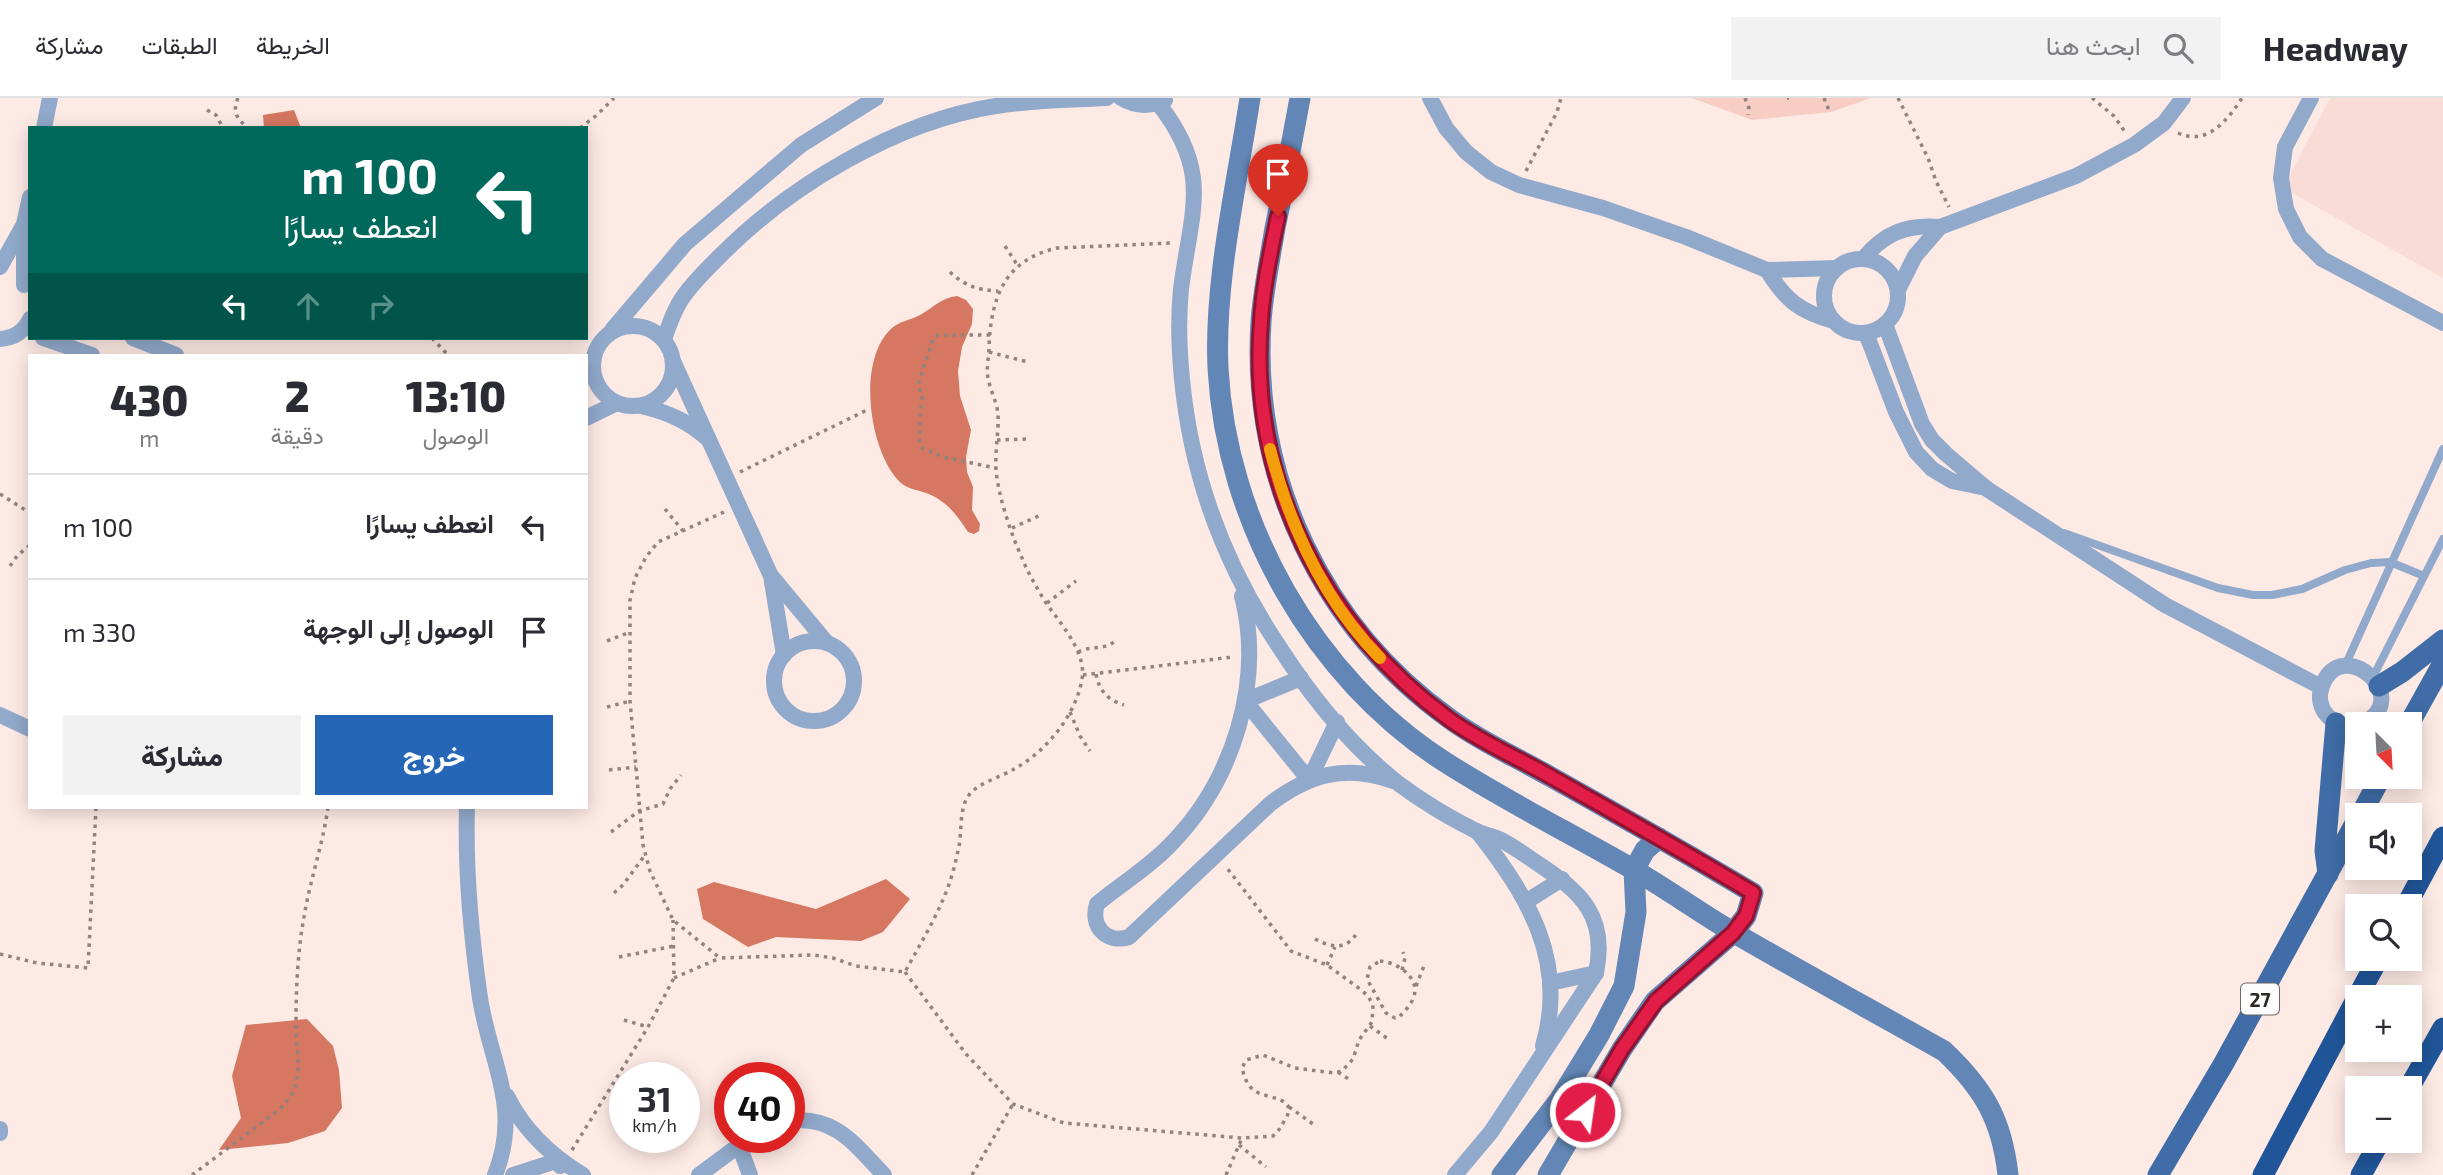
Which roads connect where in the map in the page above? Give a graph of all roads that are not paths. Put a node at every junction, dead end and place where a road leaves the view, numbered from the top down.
1 (50, 98) edge
2 (876, 98) edge
3 (1107, 98) edge
4 (1121, 98) edge
5 (1245, 98) edge
6 (1250, 98) edge
7 (1300, 98) edge
8 (1430, 98) edge
9 (2183, 98) edge
10 (2311, 98) edge
11 (1163, 101) edge
12 (44, 126) edge
13 (28, 206) edge
14 (24, 224) junction
15 (1940, 227) junction
16 (1863, 259) junction
17 (0, 267) edge
18 (1837, 268) junction
19 (1767, 270) junction
20 (0, 275) edge
21 (27, 289) edge
22 (1898, 290) junction
23 (1834, 321) junction
24 (2443, 323) edge
25 (1885, 324) junction
26 (27, 327) edge
27 (612, 330) junction
28 (1866, 332) junction
29 (0, 339) edge
30 (664, 339) junction
31 (49, 340) edge
32 (138, 340) edge
33 (89, 354) edge
34 (173, 354) edge
35 (590, 358) edge
36 (673, 361) junction
37 (617, 403) junction
38 (641, 406) junction
39 (588, 417) edge
40 (1933, 440) junction
41 (712, 443) junction
42 (2443, 449) edge
43 (1916, 452) junction
44 (1987, 489) junction
45 (2045, 526) junction
46 (2443, 539) edge
47 (2390, 562) junction
48 (771, 576) junction
49 (1238, 576) junction
50 (2424, 576) junction
51 (2443, 640) edge
52 (827, 643) junction
53 (783, 655) junction
54 (2443, 663) edge
55 (2344, 667) junction
56 (1301, 678) junction
57 (2376, 681) junction
58 (2321, 687) junction
59 (1245, 701) junction
60 (2376, 712) edge
61 (2416, 712) edge
62 (0, 715) edge
63 (1337, 722) junction
64 (2336, 723) junction
65 (2345, 727) edge
66 (28, 728) edge
67 (1309, 780) junction
68 (1398, 783) junction
69 (467, 809) edge
70 (1477, 831) junction
71 (2443, 837) edge
72 (1659, 838) junction
73 (2345, 842) edge
74 (1634, 870) junction
75 (2328, 874) junction
76 (1562, 879) junction
77 (2412, 894) edge
78 (1527, 901) junction
79 (1733, 933) junction
80 (1597, 973) junction
81 (1550, 983) junction
82 (2345, 1021) edge
83 (2443, 1028) edge
84 (1539, 1061) junction
85 (2416, 1076) edge
86 (503, 1088) junction
87 (805, 1121) edge
88 (728, 1153) edge
89 (746, 1153) edge
90 (2373, 1153) edge
91 (562, 1166) edge
92 (875, 1171) edge
93 (495, 1175) edge
94 (513, 1175) edge
95 (583, 1175) edge
96 (699, 1175) edge
97 (750, 1175) edge
98 (1455, 1175) edge
99 (1502, 1175) edge
100 (1548, 1175) edge
101 (2008, 1175) edge
102 (2158, 1175) edge
103 (2263, 1175) edge
104 (2361, 1175) edge

1 - 12 street
2 - 27 street
3 - 30 street
4 - 11 street
5 - 6 street
6 - 74 main road
7 - 72 main road
8 - 19 street
9 - 15 street
10 - 24 street
11 - 49 street
13 - 14 street
14 - 17 street
14 - 21 street
15 - 16 street
15 - 22 street
16 - 18 street
16 - 22 street
18 - 19 street
18 - 23 street
19 - 23 street
20 - 21 street
22 - 25 street
23 - 28 street
25 - 28 street
25 - 40 street
26 - 29 street
27 - 30 street
27 - 35 street
28 - 43 street
30 - 36 street
31 - 33 street
32 - 34 street
35 - 37 street
36 - 38 street
36 - 41 street
37 - 38 street
37 - 39 street
38 - 41 street
40 - 43 street
40 - 44 street
41 - 48 street
42 - 47 lane
43 - 44 street
44 - 45 street
45 - 47 lane
45 - 58 street
46 - 50 lane
47 - 50 lane
47 - 55 lane
48 - 52 street
48 - 53 street
49 - 56 street
49 - 59 street
50 - 57 lane
51 - 57 main road
52 - 53 street
52 - 53 street
54 - 61 main road
55 - 57 street
55 - 58 street
56 - 59 street
56 - 63 street
57 - 60 street
58 - 64 street
59 - 67 street
59 - 67 street
62 - 66 street
63 - 67 street
63 - 68 street
64 - 65 street
64 - 75 main road
67 - 68 street
68 - 70 street
69 - 86 street
70 - 76 street
70 - 78 street
71 - 77 highway
72 - 74 main road
72 - 79 main road
73 - 75 main road, 27
74 - 79 main road
74 - 99 main road
75 - 102 main road, 27
76 - 78 street
76 - 80 street
78 - 81 street
79 - 100 main road
79 - 101 main road
80 - 81 street
80 - 84 street
81 - 84 street
82 - 103 highway
83 - 85 highway
84 - 98 street
86 - 91 street
86 - 93 street
87 - 92 street
88 - 96 street
89 - 97 street
90 - 104 highway
91 - 94 street
91 - 95 street

